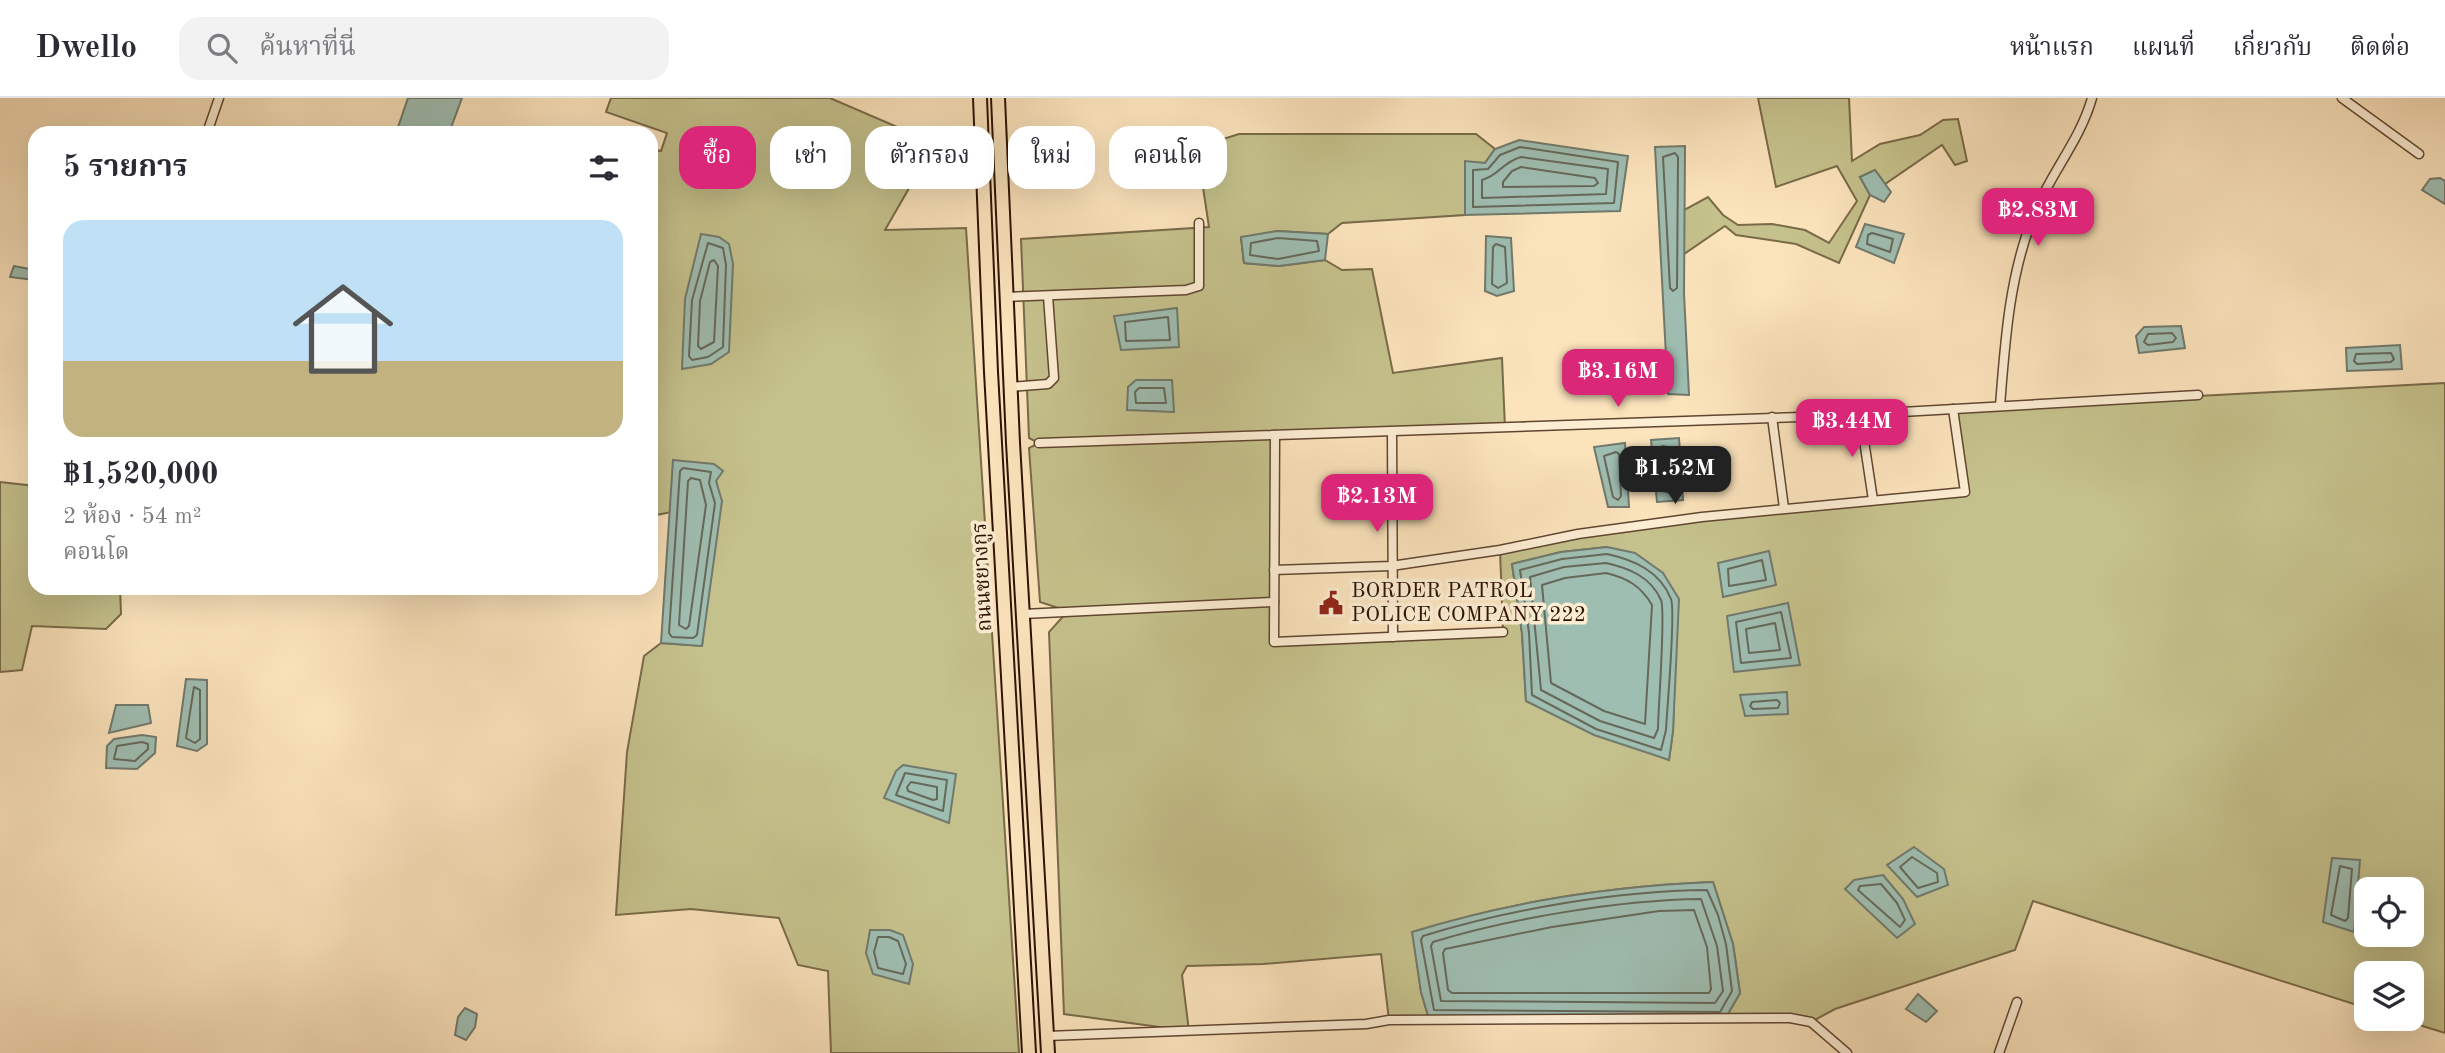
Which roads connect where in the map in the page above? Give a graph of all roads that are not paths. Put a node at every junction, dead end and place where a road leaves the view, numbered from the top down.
1 (219, 98) edge
2 (980, 98) edge
3 (998, 98) edge
4 (2092, 98) edge
5 (2342, 98) edge
6 (209, 126) edge
7 (2420, 154) dead end
8 (1199, 223) dead end
9 (1048, 296) junction
10 (1006, 297) junction
11 (1010, 387) junction
12 (2197, 395) dead end
13 (2000, 406) junction
14 (1953, 409) junction
15 (1860, 414) junction
16 (1772, 418) junction
17 (1392, 432) junction
18 (1275, 435) junction
19 (1039, 443) dead end
20 (1872, 500) junction
21 (1784, 508) junction
22 (1020, 560) junction
23 (1002, 561) junction
24 (1391, 566) junction
25 (1274, 570) junction
26 (1274, 602) junction
27 (1023, 614) junction
28 (1503, 632) dead end
29 (1393, 637) junction
30 (2017, 1002) dead end
31 (1046, 1036) junction
32 (1029, 1053) edge
33 (1048, 1053) edge
34 (1847, 1053) edge
35 (1999, 1053) edge

1 - 6 street
2 - 23 highway, ถนนชยางกูร
3 - 10 highway, ถนนชยางกูร
4 - 13 street
5 - 7 street
8 - 9 street
9 - 10 street
9 - 11 street
10 - 11 highway, ถนนชยางกูร
11 - 22 highway, ถนนชยางกูร
12 - 13 street
13 - 14 street
14 - 15 street
14 - 20 street
15 - 16 street
15 - 20 street
16 - 17 street
16 - 21 street
17 - 18 street
17 - 24 street
18 - 19 street
18 - 25 street
20 - 21 street
21 - 24 street
22 - 23 highway
22 - 27 highway, ถนนชยางกูร
23 - 32 highway, ถนนชยางกูร
24 - 25 street
24 - 29 street
25 - 26 street
26 - 27 street
26 - 29 street
27 - 31 highway, ถนนชยางกูร
28 - 29 street
30 - 35 street
31 - 33 highway, ถนนชยางกูร
31 - 34 street

